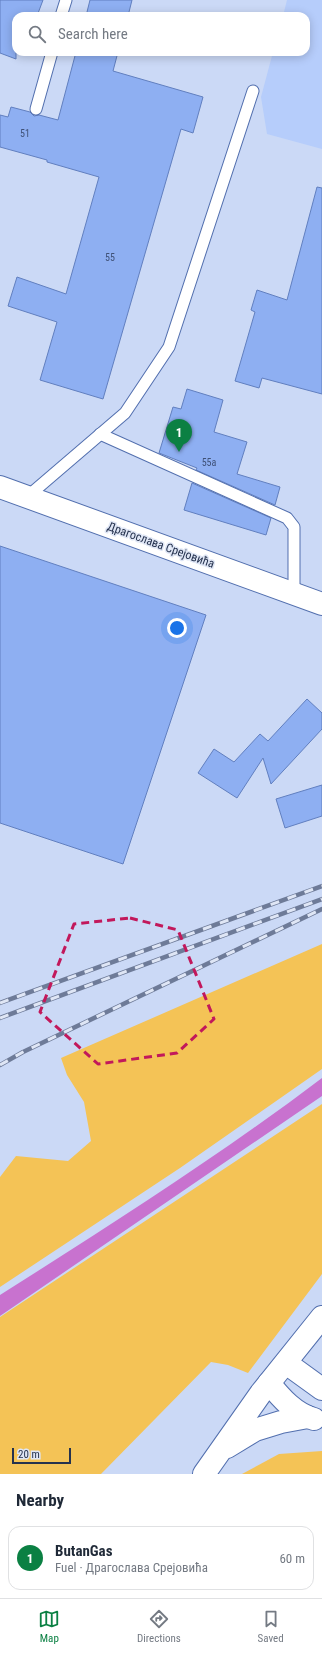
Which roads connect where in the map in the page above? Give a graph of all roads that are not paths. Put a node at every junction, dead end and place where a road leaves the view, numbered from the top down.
1 (66, 0) edge
2 (62, 12) edge
3 (51, 56) edge
4 (253, 91) dead end
5 (36, 109) dead end
6 (100, 434) junction
7 (0, 487) edge
8 (27, 497) junction
9 (294, 594) junction
10 (322, 604) edge
11 (320, 1320) edge
12 (286, 1363) junction
13 (268, 1383) junction
14 (322, 1389) edge
15 (315, 1419) edge
16 (220, 1451) junction
17 (204, 1474) edge

1 - 2 lane
3 - 5 lane
4 - 6 lane
6 - 8 lane
6 - 9 lane
7 - 8 street, Драгослава Срејовића
8 - 9 street, Драгослава Срејовића
9 - 10 street, Драгослава Срејовића
11 - 12 street
12 - 13 street
12 - 14 street
13 - 15 street
13 - 16 street
15 - 16 street
16 - 17 street

